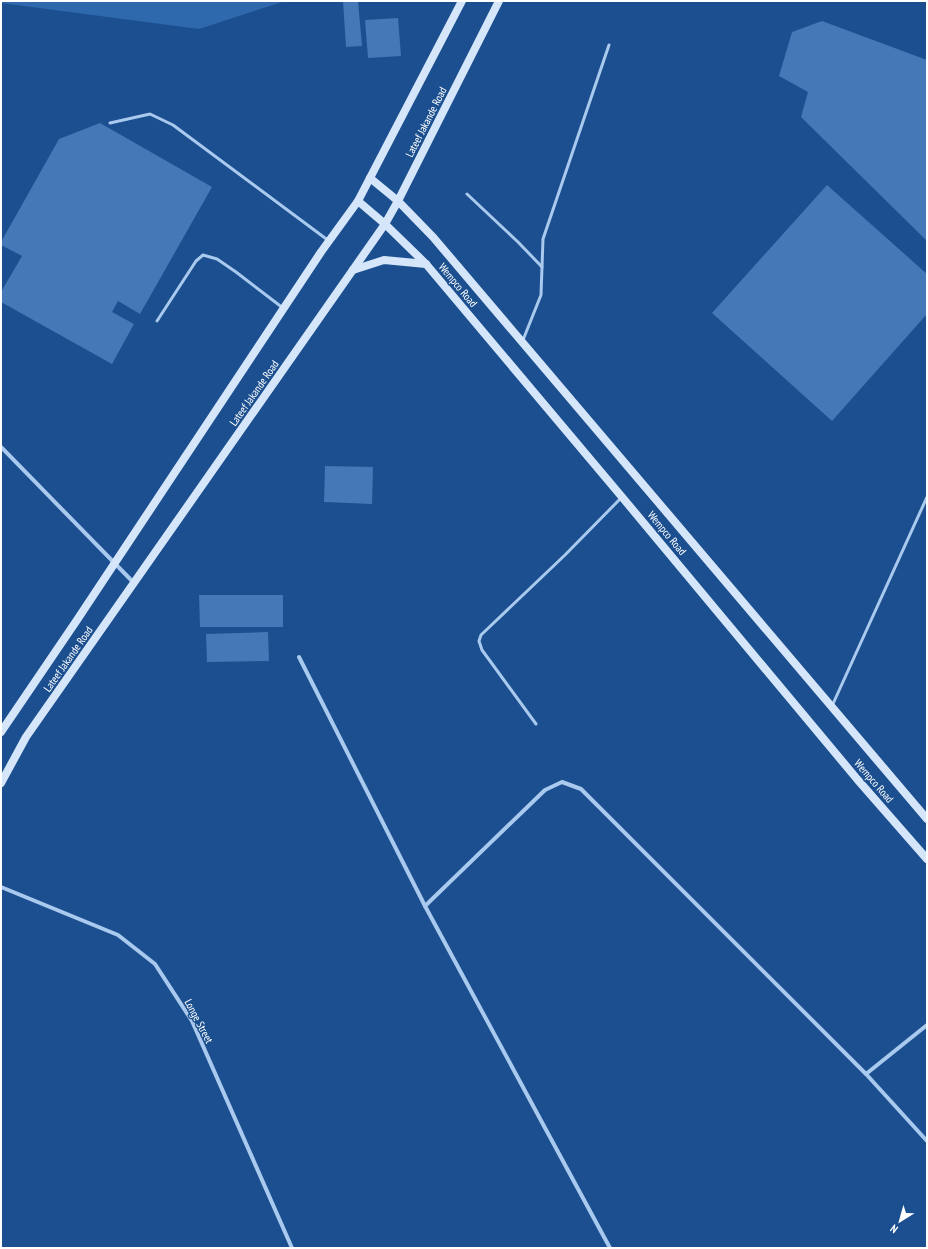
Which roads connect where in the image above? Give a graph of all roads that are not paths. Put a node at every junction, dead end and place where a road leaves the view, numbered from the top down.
1 (462, 1) edge
2 (499, 1) edge
3 (609, 45) dead end
4 (110, 123) dead end
5 (370, 178) junction
6 (467, 194) dead end
7 (358, 201) junction
8 (398, 201) junction
9 (385, 224) junction
10 (329, 241) junction
11 (426, 264) junction
12 (542, 267) junction
13 (353, 270) junction
14 (283, 308) junction
15 (157, 322) dead end
16 (522, 342) junction
17 (1, 447) edge
18 (622, 496) junction
19 (927, 497) edge
20 (926, 502) edge
21 (114, 563) junction
22 (134, 583) junction
23 (299, 657) dead end
24 (831, 707) junction
25 (536, 724) dead end
26 (1, 732) edge
27 (1, 783) edge
28 (927, 819) edge
29 (927, 859) edge
30 (1, 887) edge
31 (425, 906) junction
32 (927, 1025) edge
33 (866, 1074) junction
34 (927, 1141) edge
35 (292, 1248) edge
36 (610, 1248) edge

1 - 5 main road, Lateef Jakande Road
2 - 8 main road, Lateef Jakande Road
3 - 12 lane
4 - 10 lane
5 - 7 main road, Lateef Jakande Road
5 - 8 main road, Wempco Road
6 - 12 lane
7 - 9 main road, Wempco Road
7 - 10 main road, Lateef Jakande Road
8 - 9 main road, Lateef Jakande Road
8 - 16 main road, Wempco Road
9 - 11 main road, Wempco Road
9 - 13 main road, Lateef Jakande Road
10 - 14 main road, Lateef Jakande Road
11 - 13 main road
11 - 18 main road, Wempco Road
12 - 16 lane
13 - 22 main road, Lateef Jakande Road
14 - 15 lane
14 - 21 main road, Lateef Jakande Road
16 - 24 main road, Wempco Road
17 - 21 street
18 - 25 lane
18 - 29 main road, Wempco Road
19 - 20 lane
20 - 24 lane
21 - 22 street
21 - 26 main road, Lateef Jakande Road
22 - 27 main road, Lateef Jakande Road
23 - 31 street
24 - 28 main road, Wempco Road
30 - 35 street, Longe Street
31 - 33 street
31 - 36 street
32 - 33 street
33 - 34 street

